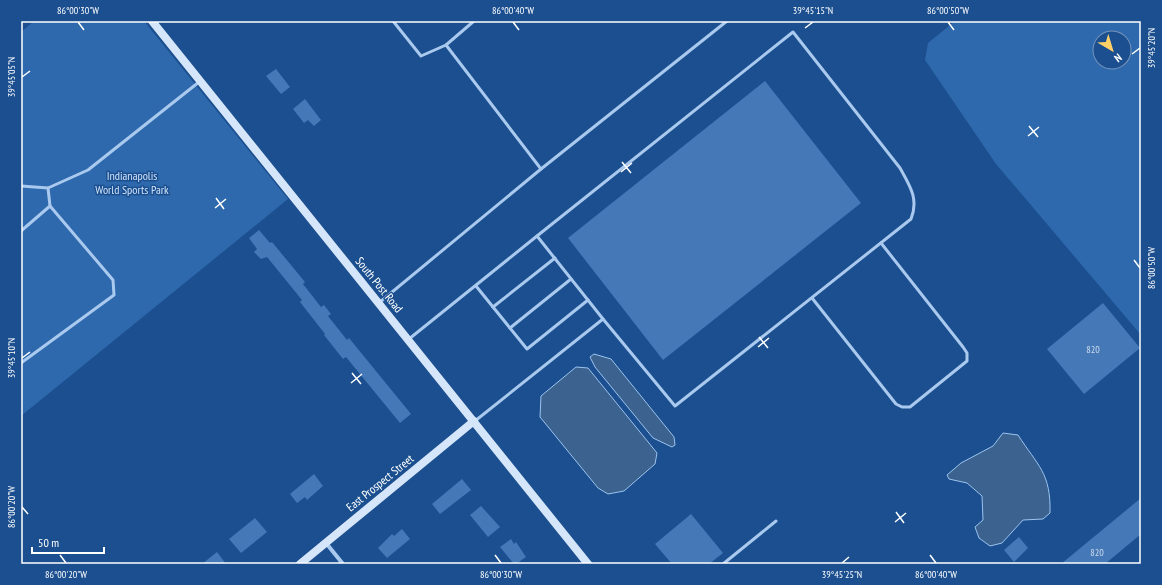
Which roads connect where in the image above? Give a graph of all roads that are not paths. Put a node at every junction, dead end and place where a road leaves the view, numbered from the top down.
1 (152, 21) edge
2 (393, 21) edge
3 (474, 21) edge
4 (727, 21) edge
5 (446, 45) junction
6 (200, 81) junction
7 (541, 168) junction
8 (21, 186) edge
9 (48, 188) junction
10 (50, 206) junction
11 (21, 231) edge
12 (537, 236) junction
13 (881, 243) junction
14 (555, 258) junction
15 (571, 279) junction
16 (476, 286) junction
17 (812, 298) junction
18 (588, 300) junction
19 (378, 303) junction
20 (493, 307) junction
21 (603, 319) junction
22 (510, 328) junction
23 (408, 340) junction
24 (21, 363) edge
25 (474, 421) junction
26 (776, 521) dead end
27 (326, 543) junction
28 (300, 564) edge
29 (343, 564) edge
30 (588, 564) edge
31 (723, 564) edge

1 - 6 main road, South Post Road
2 - 5 lane
3 - 5 lane
4 - 7 lane
5 - 7 lane
6 - 9 lane
6 - 19 main road, South Post Road
7 - 19 lane
8 - 9 lane
9 - 10 lane
10 - 11 lane
10 - 24 lane
12 - 13 lane
12 - 14 lane
12 - 16 lane
13 - 17 lane
13 - 17 lane
14 - 15 lane
14 - 20 lane
15 - 18 lane
15 - 22 lane
16 - 20 lane
16 - 23 lane
17 - 21 lane
18 - 21 lane
18 - 22 lane
19 - 23 main road, South Post Road
20 - 22 lane
21 - 25 lane
23 - 25 main road, South Post Road
25 - 27 main road, East Prospect Street
25 - 30 main road, South Post Road
26 - 31 lane
27 - 28 main road, East Prospect Street
27 - 29 street

